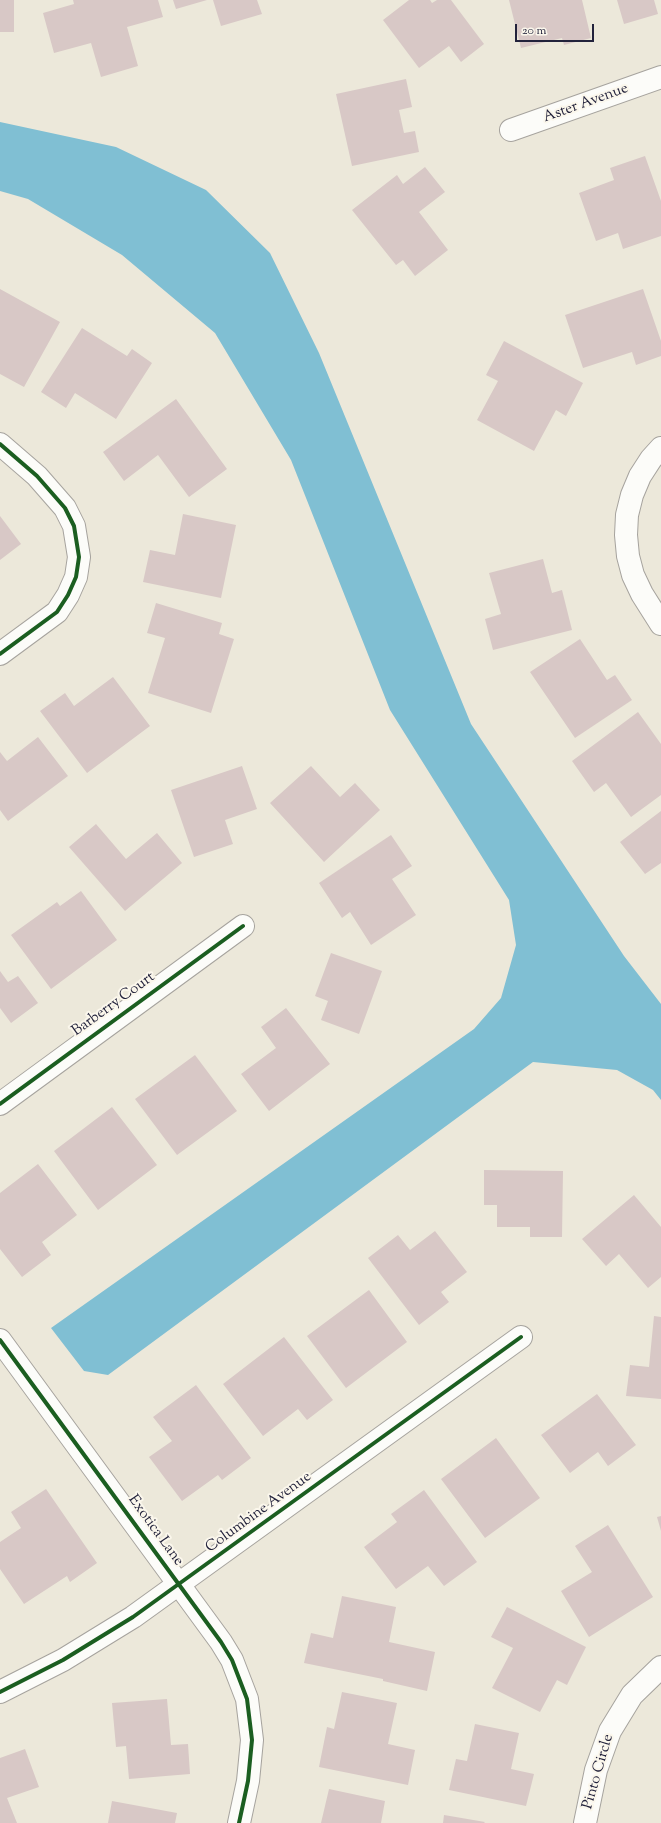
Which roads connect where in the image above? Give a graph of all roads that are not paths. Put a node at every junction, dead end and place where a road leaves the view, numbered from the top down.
1 (661, 77) edge
2 (511, 130) dead end
3 (0, 444) edge
4 (661, 448) edge
5 (661, 624) edge
6 (0, 654) edge
7 (243, 926) dead end
8 (0, 1104) edge
9 (521, 1337) dead end
10 (0, 1340) edge
11 (179, 1585) junction
12 (661, 1667) edge
13 (0, 1692) edge
14 (239, 1823) edge
15 (585, 1823) edge

1 - 2 street, Aster Avenue
3 - 6 street
4 - 5 street
7 - 8 street, Barberry Court
9 - 11 street, Columbine Avenue
10 - 11 street, Exotica Lane
11 - 13 street, Columbine Avenue
11 - 14 street, Exotica Lane
12 - 15 street, Pinto Circle

